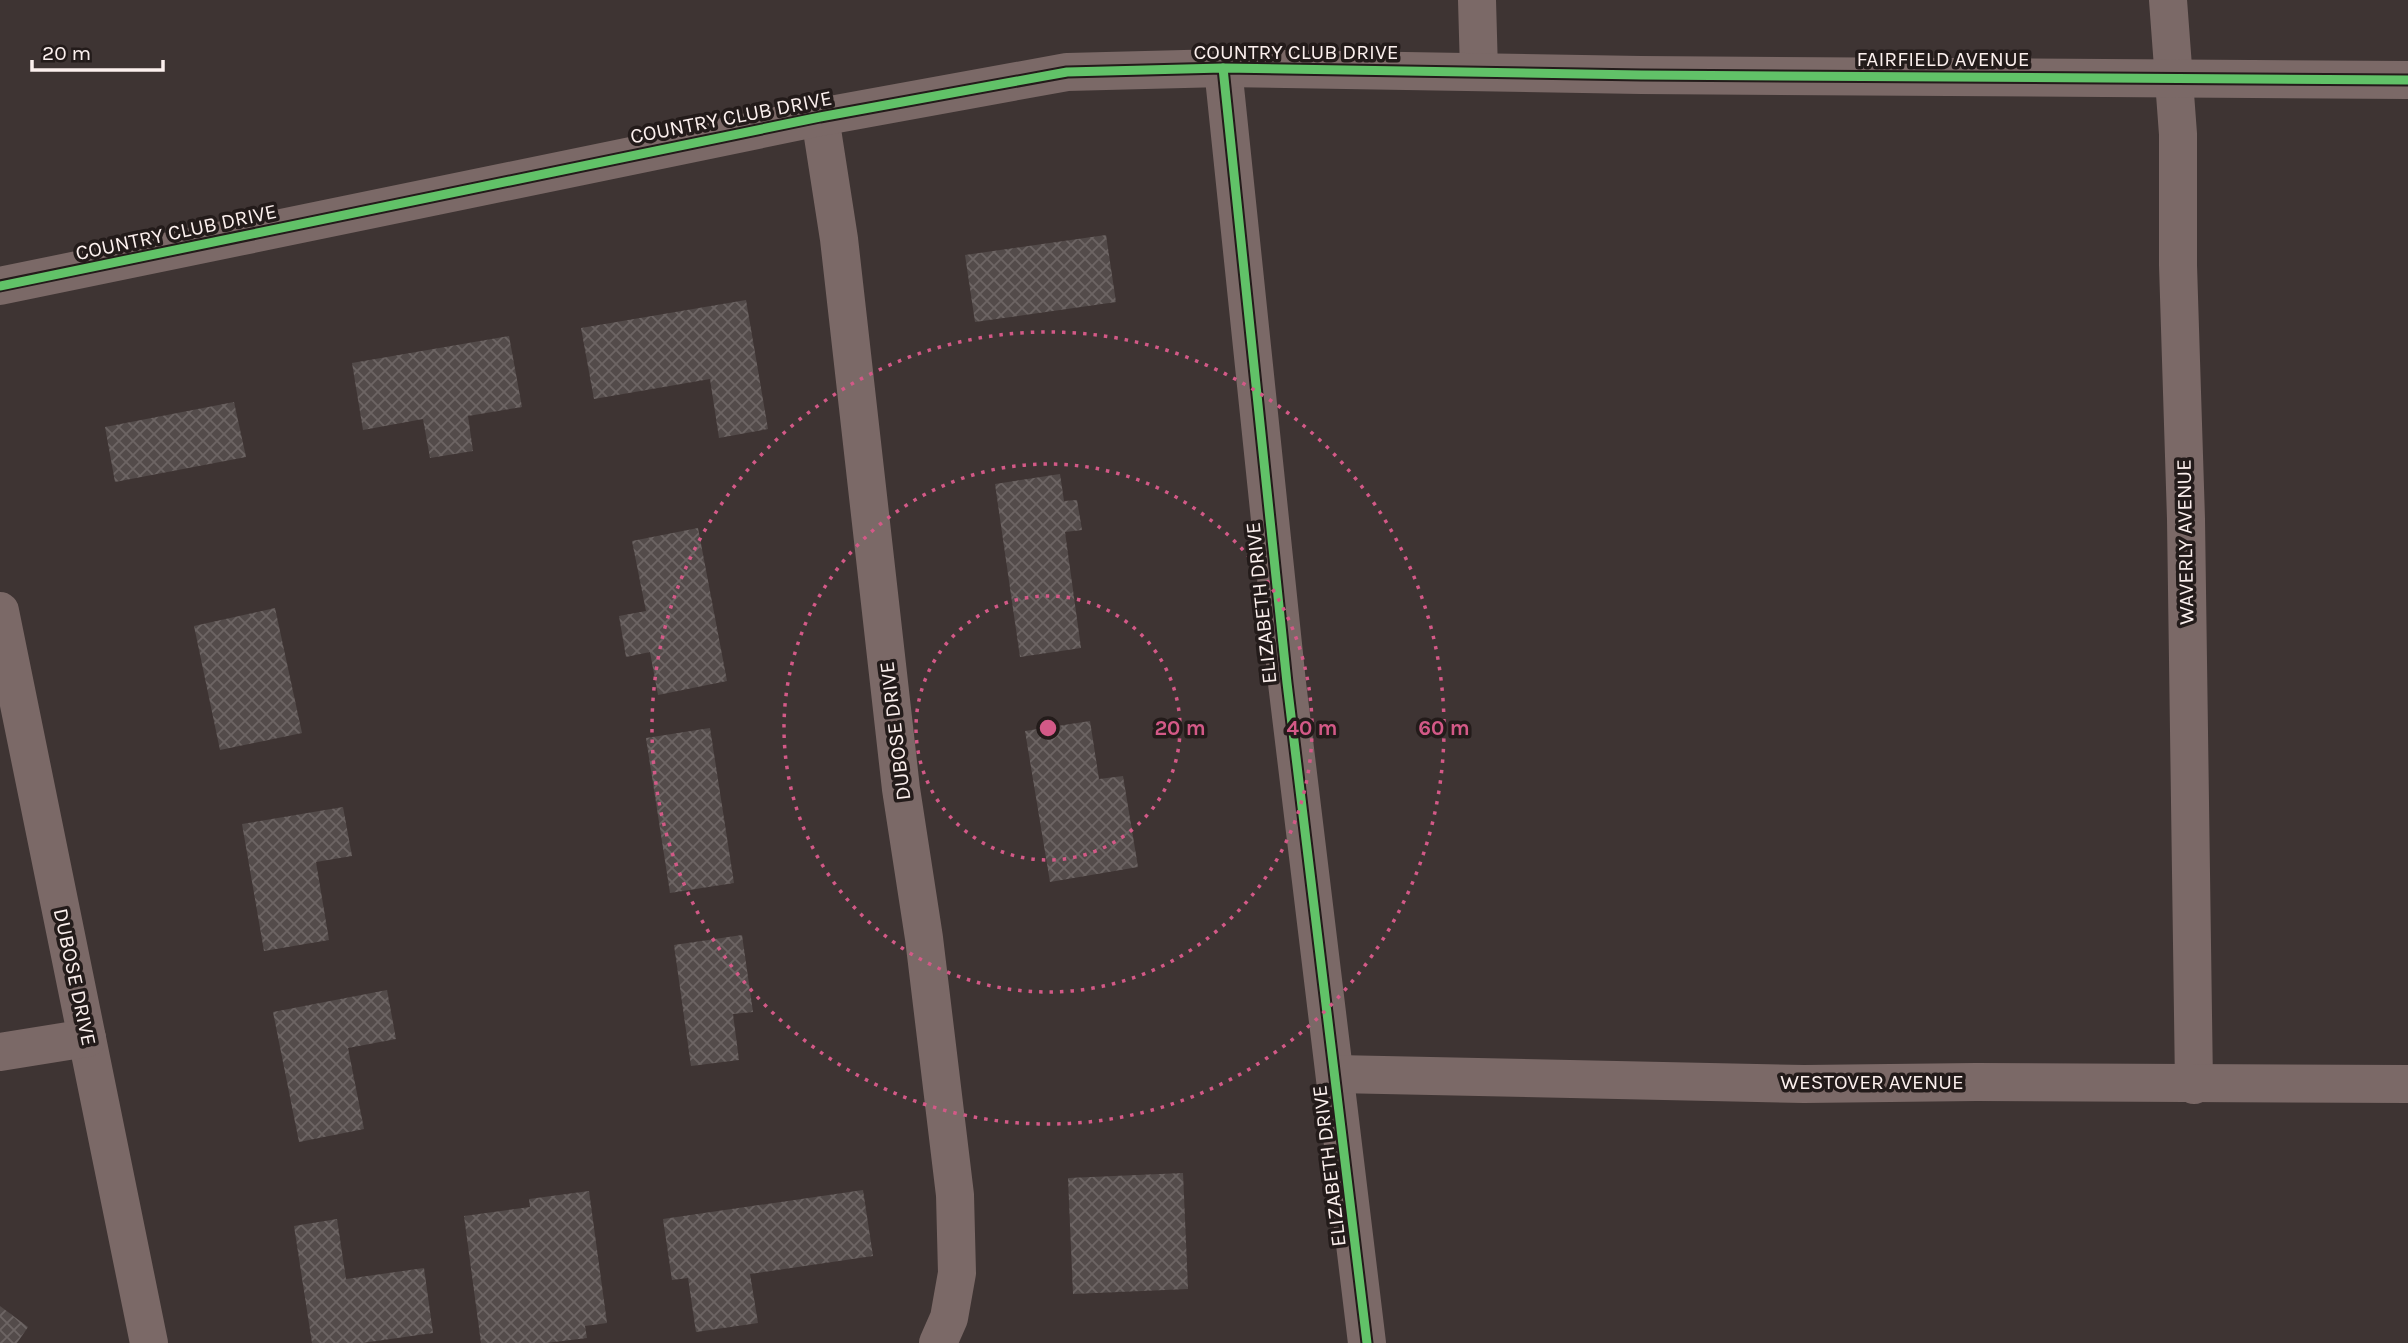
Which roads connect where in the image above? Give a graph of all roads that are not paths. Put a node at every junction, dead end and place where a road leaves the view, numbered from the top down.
1 (1477, 0) edge
2 (2168, 0) edge
3 (1223, 68) junction
4 (1479, 71) junction
5 (2174, 77) junction
6 (2408, 80) edge
7 (820, 117) junction
8 (0, 286) edge
9 (0, 611) edge
10 (87, 1038) junction
11 (0, 1052) edge
12 (1336, 1074) junction
13 (2408, 1084) edge
14 (2194, 1085) junction
15 (149, 1343) edge
16 (938, 1343) edge
17 (1367, 1343) edge

1 - 4 street
2 - 5 street, WAVERLY AVENUE
3 - 4 street, COUNTRY CLUB DRIVE
3 - 7 street, COUNTRY CLUB DRIVE
3 - 12 street, ELIZABETH DRIVE
4 - 5 street, FAIRFIELD AVENUE
5 - 6 street, FAIRFIELD AVENUE
5 - 14 street, WAVERLY AVENUE
7 - 8 street, COUNTRY CLUB DRIVE
7 - 16 street, DUBOSE DRIVE
9 - 10 street, DUBOSE DRIVE
10 - 11 street
10 - 15 street, DUBOSE DRIVE
12 - 14 street, WESTOVER AVENUE
12 - 17 street, ELIZABETH DRIVE
13 - 14 street, WESTOVER AVENUE

